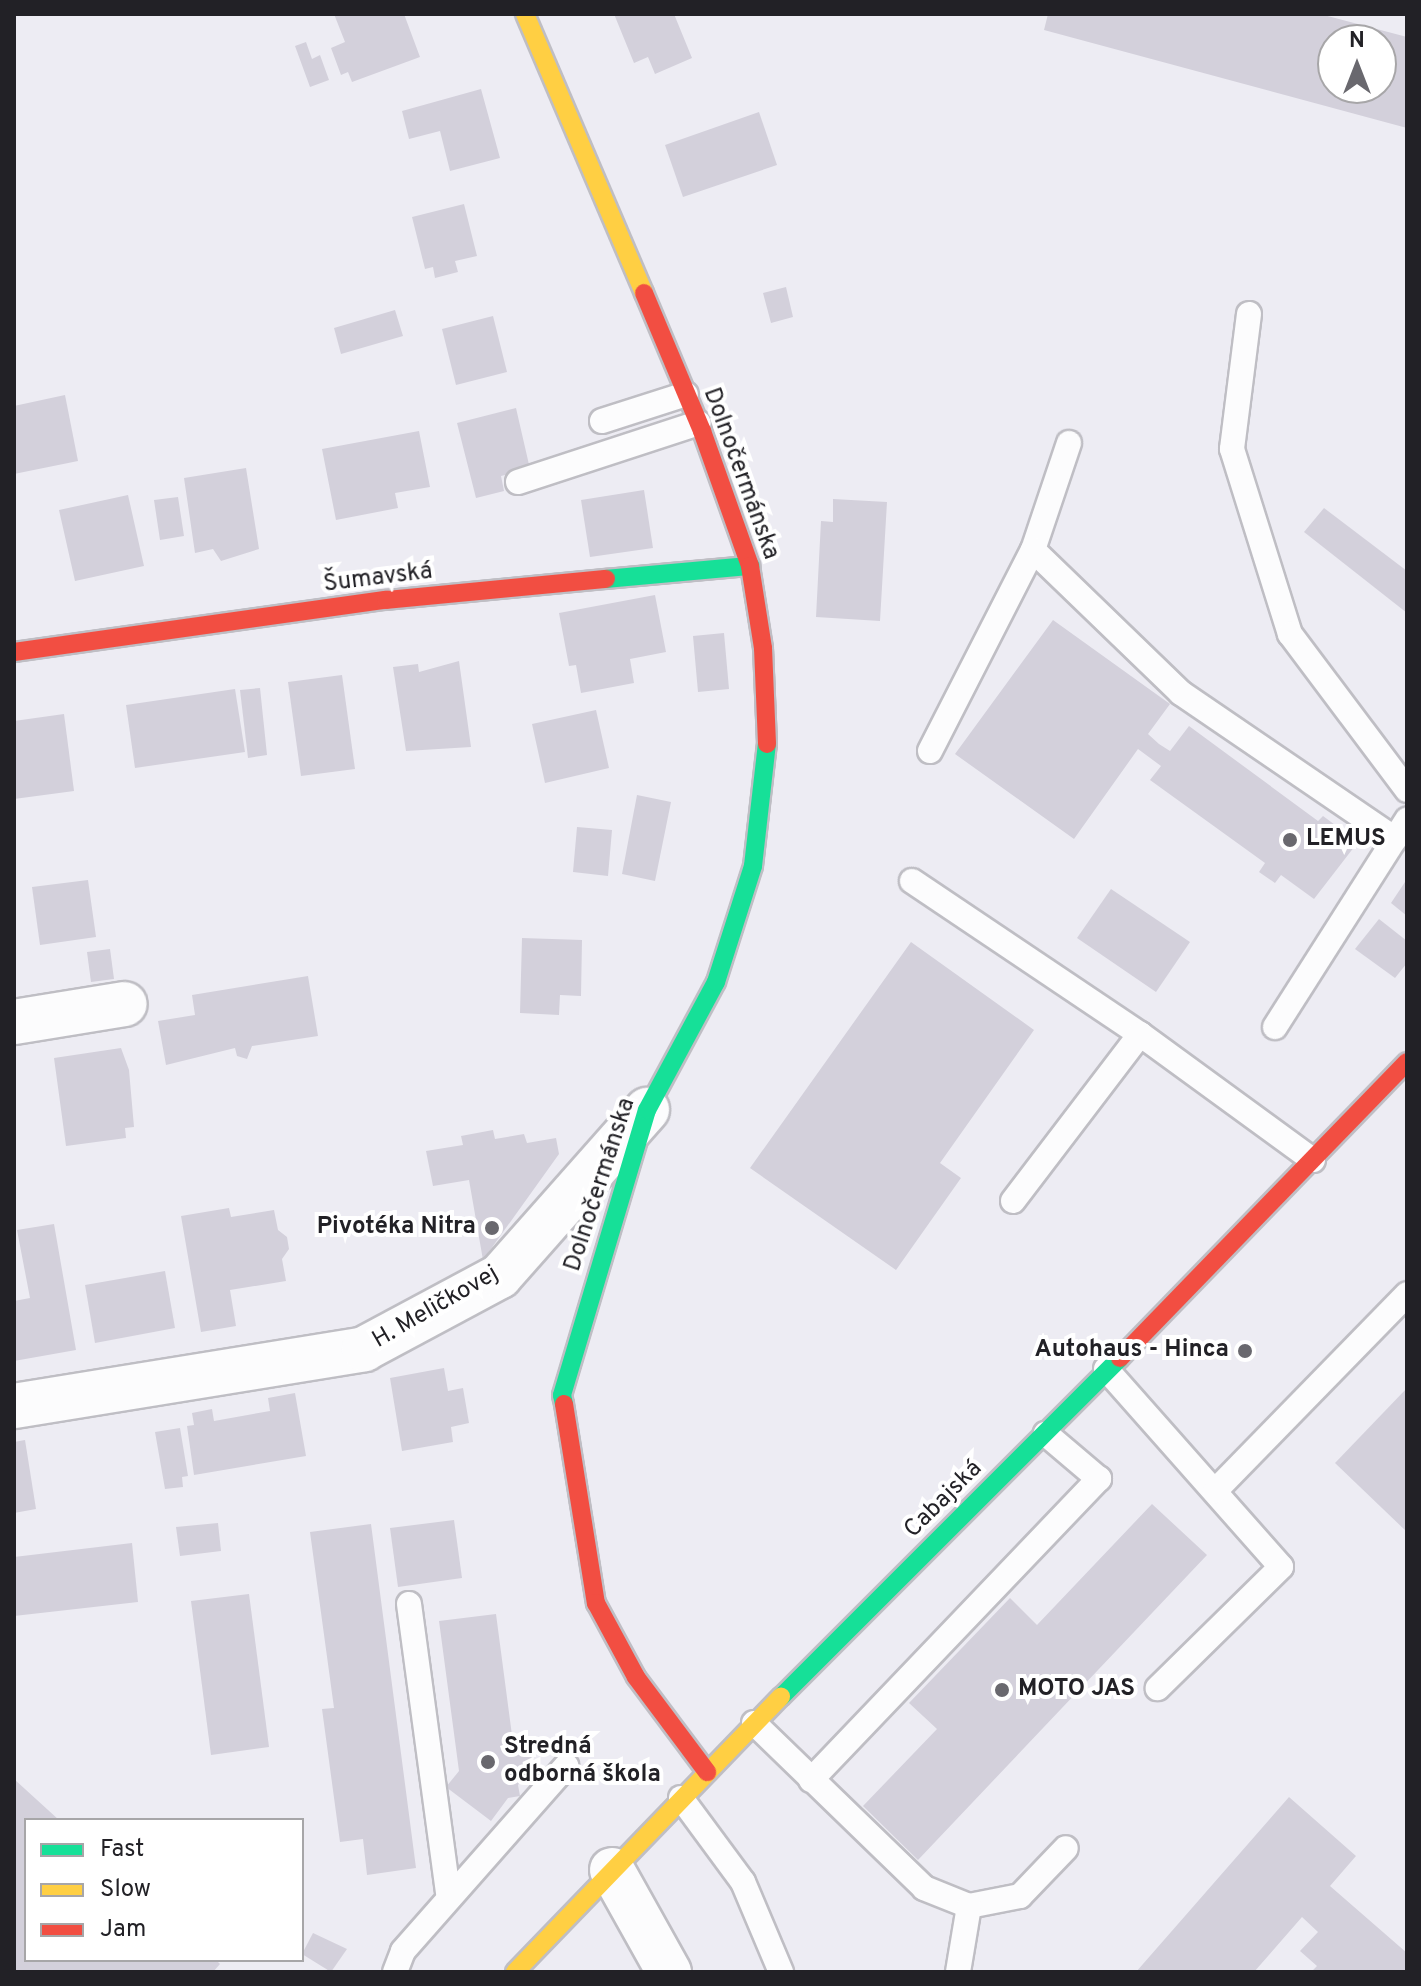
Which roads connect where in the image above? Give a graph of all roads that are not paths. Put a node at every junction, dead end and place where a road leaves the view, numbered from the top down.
1 (525, 14) edge
2 (1249, 314) dead end
3 (686, 394) junction
4 (602, 421) dead end
5 (699, 423) junction
6 (1069, 443) dead end
7 (518, 482) dead end
8 (1033, 550) junction
9 (750, 566) junction
10 (14, 652) edge
11 (930, 751) dead end
12 (1407, 790) edge
13 (1401, 830) edge
14 (912, 881) dead end
15 (125, 1004) dead end
16 (14, 1022) edge
17 (1275, 1027) dead end
18 (1140, 1034) junction
19 (1407, 1062) edge
20 (647, 1110) junction
21 (1313, 1160) junction
22 (1013, 1201) dead end
23 (1407, 1294) edge
24 (1106, 1369) junction
25 (14, 1406) edge
26 (1046, 1434) junction
27 (1215, 1491) junction
28 (409, 1604) dead end
29 (1158, 1688) dead end
30 (754, 1723) junction
31 (566, 1766) dead end
32 (707, 1772) junction
33 (811, 1780) junction
34 (681, 1798) junction
35 (1066, 1848) dead end
36 (612, 1870) junction
37 (449, 1898) junction
38 (969, 1906) junction
39 (395, 1972) edge
40 (515, 1972) edge
41 (669, 1972) edge
42 (781, 1972) edge
43 (958, 1972) edge

1 - 3 street, Dolnočermánska
2 - 12 lane
3 - 4 lane
3 - 5 street, Dolnočermánska
5 - 7 lane
5 - 9 street, Dolnočermánska
6 - 8 lane
8 - 11 lane
8 - 13 lane
9 - 10 street, Šumavská
9 - 20 street, Dolnočermánska
13 - 17 lane
14 - 18 lane
15 - 16 street
18 - 21 lane
18 - 22 lane
19 - 21 street, Cabajská
20 - 25 street, H. Meličkovej
20 - 32 street, Dolnočermánska
21 - 24 street, Cabajská
23 - 27 lane
24 - 26 street, Cabajská
24 - 27 lane
26 - 30 street, Cabajská
26 - 33 lane
27 - 29 lane
28 - 37 lane
30 - 32 street, Cabajská
30 - 33 lane
31 - 37 lane
32 - 34 street, Cabajská
33 - 38 lane
34 - 36 street, Cabajská
34 - 42 lane
35 - 38 lane
36 - 40 street, Cabajská
36 - 41 street
37 - 39 lane
38 - 43 lane

